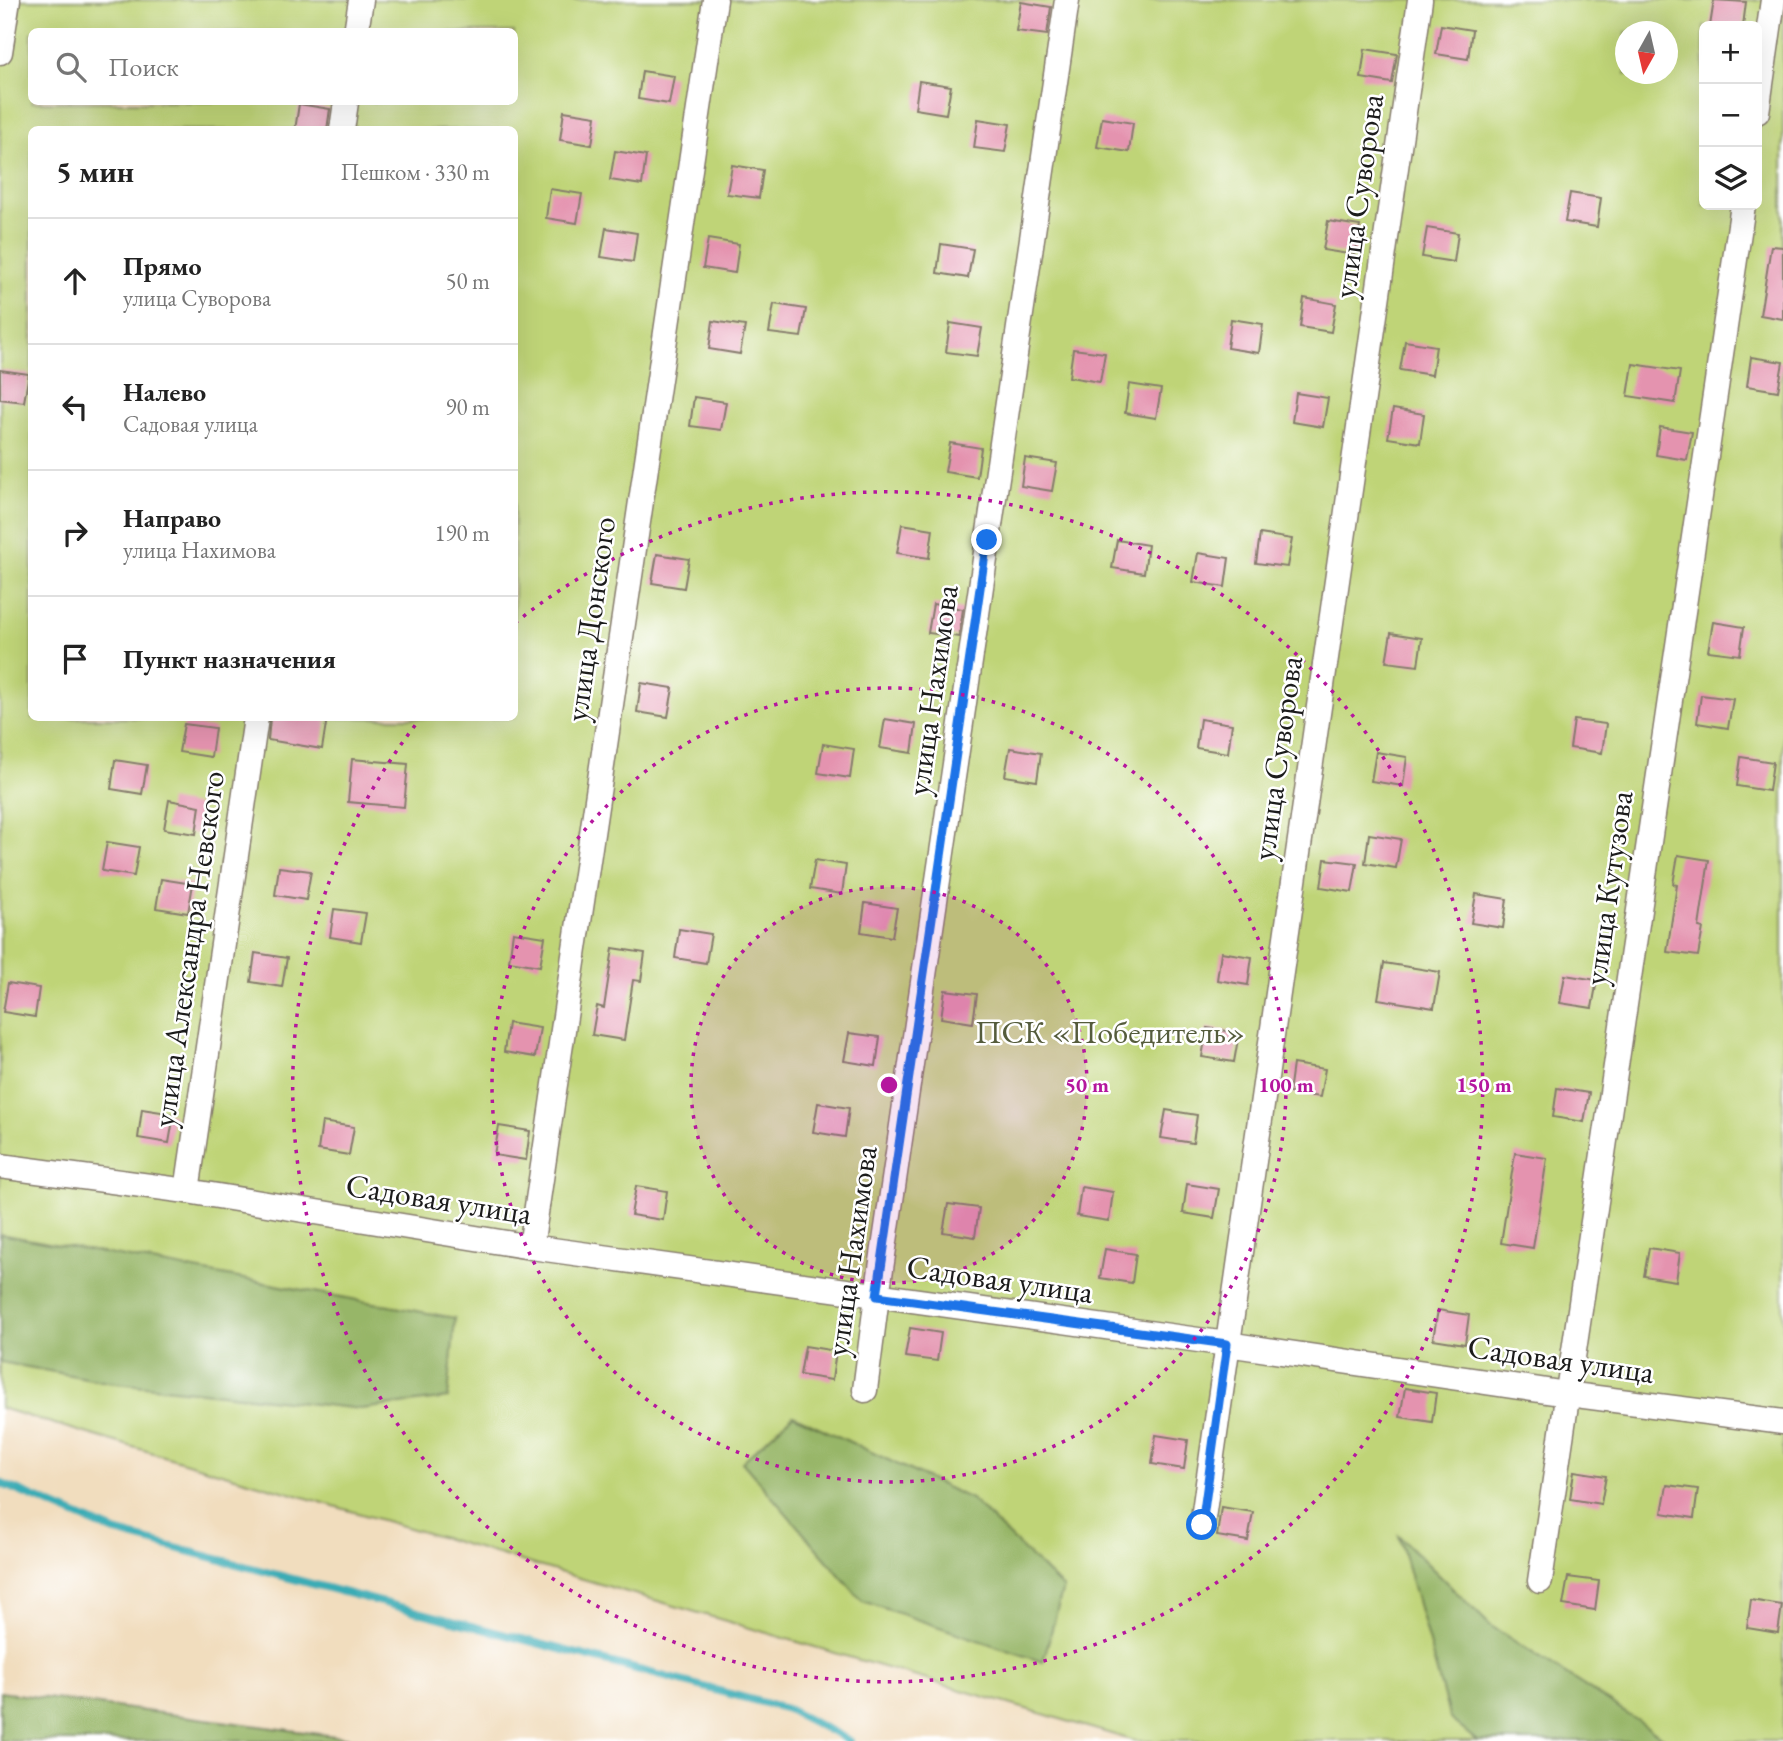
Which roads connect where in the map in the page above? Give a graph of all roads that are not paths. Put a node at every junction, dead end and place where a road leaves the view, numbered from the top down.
1 (8, 0) edge
2 (361, 0) edge
3 (715, 0) edge
4 (1066, 0) edge
5 (1420, 0) edge
6 (1773, 0) edge
7 (357, 28) edge
8 (0, 52) edge
9 (1761, 84) edge
10 (346, 105) edge
11 (343, 126) edge
12 (1742, 210) edge
13 (256, 721) edge
14 (0, 1166) edge
15 (187, 1191) junction
16 (531, 1247) junction
17 (877, 1296) junction
18 (1227, 1344) junction
19 (865, 1390) dead end
20 (1567, 1394) junction
21 (1783, 1422) edge
22 (1202, 1525) dead end
23 (1540, 1581) dead end

1 - 8 street
2 - 7 street
3 - 16 street, улица Донского
4 - 17 street, улица Нахимова
5 - 18 street, улица Суворова
6 - 9 street
10 - 11 street
12 - 20 street, улица Кутузова
13 - 15 street, улица Александра Невского
14 - 15 street, Садовая улица
15 - 16 street, Садовая улица
16 - 17 street, Садовая улица
17 - 18 street, Садовая улица
17 - 19 street, улица Нахимова
18 - 20 street, Садовая улица
18 - 22 street, улица Суворова
20 - 21 street, Садовая улица
20 - 23 street, улица Кутузова

